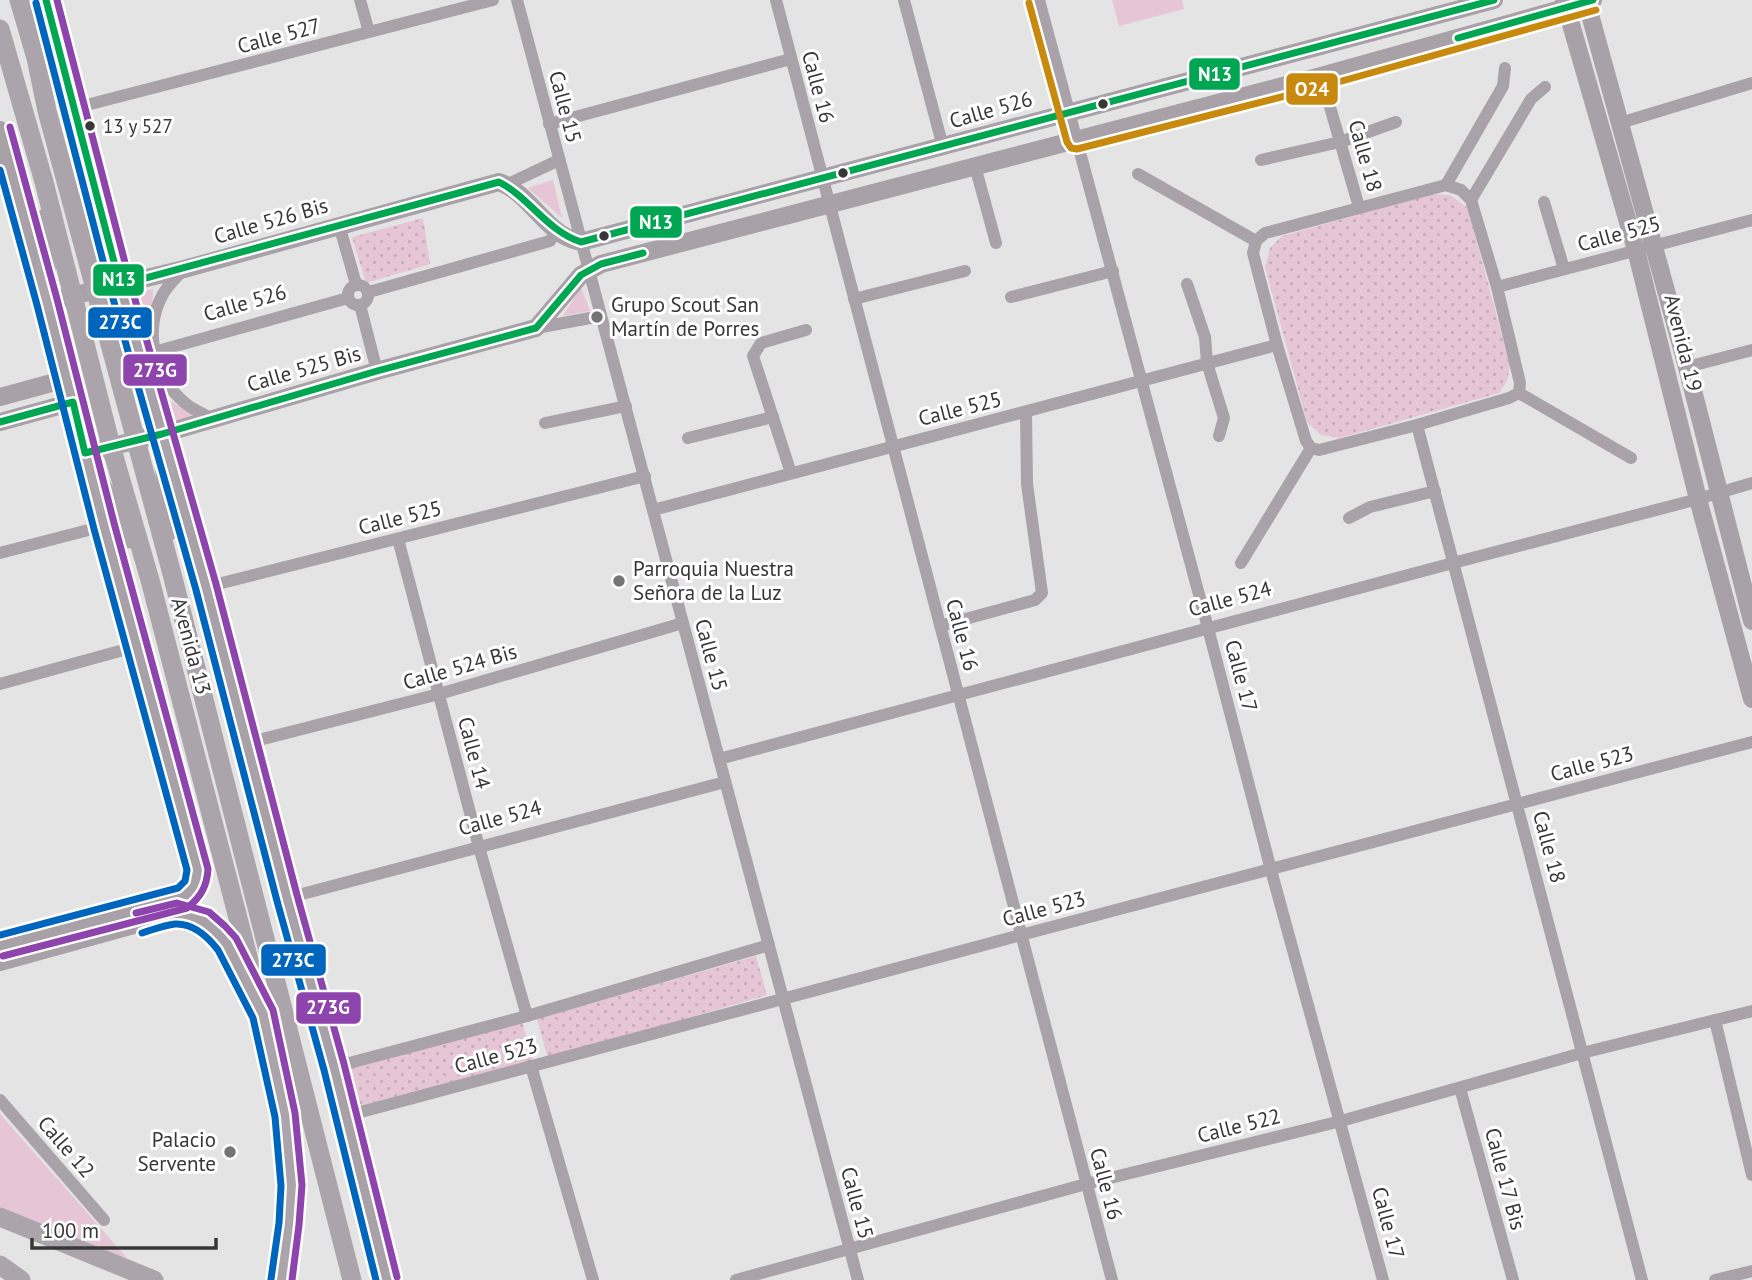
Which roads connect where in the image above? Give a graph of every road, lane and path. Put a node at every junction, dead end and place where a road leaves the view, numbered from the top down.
1 (19, 0) edge
2 (33, 0) edge
3 (46, 0) edge
4 (360, 0) edge
5 (493, 0) edge
6 (517, 0) edge
7 (776, 0) edge
8 (904, 0) edge
9 (1040, 0) edge
10 (1494, 0) edge
11 (1589, 1) edge
12 (1565, 4) edge
13 (0, 30) edge
14 (369, 32) junction
15 (0, 47) edge
16 (36, 58) junction
17 (791, 59) junction
18 (1504, 68) dead end
19 (12, 69) junction
20 (1321, 76) junction
21 (1752, 83) edge
22 (1545, 87) dead end
23 (75, 108) junction
24 (1070, 111) junction
25 (1396, 122) dead end
26 (1620, 123) junction
27 (549, 124) junction
28 (0, 131) edge
29 (1077, 139) junction
30 (1340, 142) junction
31 (943, 147) junction
32 (559, 160) junction
33 (1261, 160) dead end
34 (62, 166) junction
35 (975, 166) junction
36 (1138, 174) dead end
37 (823, 179) junction
38 (44, 182) junction
39 (506, 185) junction
40 (1446, 185) junction
41 (1471, 200) junction
42 (1544, 202) dead end
43 (830, 204) junction
44 (1359, 207) junction
45 (1752, 220) edge
46 (339, 225) junction
47 (556, 230) junction
48 (1256, 241) junction
49 (581, 242) junction
50 (996, 243) dead end
51 (1654, 245) junction
52 (1636, 250) junction
53 (1564, 268) junction
54 (184, 269) junction
55 (589, 271) junction
56 (965, 271) dead end
57 (1113, 271) junction
58 (356, 284) junction
59 (1187, 284) dead end
60 (120, 285) junction
61 (1497, 287) junction
62 (95, 291) junction
63 (369, 292) junction
64 (74, 296) junction
65 (348, 298) junction
66 (1011, 298) dead end
67 (854, 299) junction
68 (47, 302) junction
69 (360, 305) junction
70 (601, 316) junction
71 (536, 328) junction
72 (806, 330) dead end
73 (1278, 345) junction
74 (1752, 350) edge
75 (154, 352) junction
76 (1207, 363) junction
77 (1687, 367) junction
78 (377, 371) junction
79 (66, 379) junction
80 (1142, 380) junction
81 (1518, 393) junction
82 (0, 397) edge
83 (73, 402) junction
84 (626, 406) junction
85 (1026, 412) junction
86 (773, 417) junction
87 (213, 419) junction
88 (0, 422) edge
89 (545, 423) dead end
90 (1417, 425) junction
91 (162, 433) junction
92 (1219, 436) dead end
93 (688, 438) dead end
94 (135, 440) junction
95 (111, 446) junction
96 (893, 446) junction
97 (1311, 448) junction
98 (85, 453) junction
99 (1631, 457) dead end
100 (791, 473) junction
101 (645, 476) junction
102 (1752, 482) edge
103 (1435, 491) junction
104 (1718, 492) junction
105 (1698, 499) junction
106 (653, 510) junction
107 (1349, 518) dead end
108 (104, 526) junction
109 (398, 539) junction
110 (0, 553) edge
111 (1453, 563) junction
112 (1241, 564) dead end
113 (172, 574) junction
114 (150, 580) junction
115 (206, 587) junction
116 (1752, 621) edge
117 (683, 624) junction
118 (940, 626) junction
119 (1208, 628) junction
120 (138, 646) junction
121 (0, 684) edge
122 (439, 694) junction
123 (958, 695) junction
124 (1752, 699) edge
125 (1752, 742) edge
126 (247, 743) junction
127 (719, 759) junction
128 (725, 782) junction
129 (1517, 804) junction
130 (479, 847) junction
131 (1272, 870) junction
132 (287, 898) junction
133 (1021, 935) junction
134 (769, 945) junction
135 (0, 946) edge
136 (0, 962) edge
137 (783, 999) junction
138 (1752, 1011) edge
139 (263, 1014) junction
140 (527, 1016) junction
141 (1715, 1020) junction
142 (1582, 1053) junction
143 (531, 1066) junction
144 (334, 1067) junction
145 (1460, 1088) junction
146 (0, 1100) edge
147 (346, 1116) junction
148 (1341, 1121) junction
149 (1752, 1175) edge
150 (1086, 1184) junction
151 (0, 1217) edge
152 (104, 1220) dead end
153 (850, 1249) junction
154 (0, 1265) edge
155 (1752, 1271) edge
156 (281, 1279) edge
157 (21, 1280) edge
158 (154, 1280) edge
159 (352, 1280) edge
160 (387, 1280) edge
161 (593, 1280) edge
162 (736, 1280) edge
163 (858, 1280) edge
164 (1112, 1280) edge
165 (1383, 1280) edge
166 (1513, 1280) edge
167 (1642, 1280) edge
168 (1715, 1280) edge

1 - 16 main road, Avenida 13
2 - 16 main road
3 - 23 main road
4 - 14 street
5 - 14 street, Calle 527
6 - 27 street, Calle 15
7 - 17 street, Calle 16
8 - 31 street
9 - 24 street, Calle 17
10 - 24 main road, Calle 526
11 - 12 main road
11 - 26 main road, Avenida 19
12 - 20 main road
12 - 52 main road, Avenida 19
13 - 19 main road, Avenida 13
14 - 23 street, Calle 527
15 - 19 main road
16 - 34 main road, Avenida 13
17 - 27 street
17 - 37 street, Calle 16
18 - 40 street
19 - 38 main road, Avenida 13
20 - 29 main road
20 - 30 street, Calle 18
21 - 26 street
22 - 41 street
23 - 60 main road
24 - 29 street, Calle 17
24 - 31 main road, Calle 526
25 - 30 street
26 - 51 main road, Avenida 19
27 - 32 street, Calle 15
28 - 68 main road
29 - 35 main road
29 - 57 street, Calle 17
30 - 33 street
30 - 44 street, Calle 18
31 - 37 main road, Calle 526
32 - 39 street, Calle 526 Bis
32 - 49 street, Calle 15
34 - 60 main road
34 - 62 main road, Avenida 13
35 - 43 main road
35 - 50 street
36 - 48 street
37 - 43 street, Calle 16
37 - 49 main road, Calle 526
38 - 64 main road, Avenida 13
38 - 68 main road
39 - 46 main road, Calle 526 Bis
39 - 47 main road
40 - 41 street
40 - 44 street
41 - 61 street
42 - 53 street
43 - 55 main road
43 - 67 street, Calle 16
44 - 48 street
45 - 51 street, Calle 525
46 - 54 main road, Calle 526 Bis
46 - 58 street
47 - 49 main road
47 - 63 street
48 - 73 street
49 - 55 street, Calle 15
51 - 52 street, Calle 525
51 - 77 main road, Avenida 19
52 - 53 street, Calle 525
52 - 105 main road, Avenida 19
53 - 61 street, Calle 525
54 - 60 main road, Calle 526 Bis
54 - 75 street
55 - 70 street, Calle 15
55 - 71 main road
56 - 67 street
57 - 66 street
57 - 80 street, Calle 17
58 - 63 street
58 - 65 street
59 - 76 street
60 - 62 main road, Calle 526 Bis
60 - 91 main road
61 - 81 street
62 - 64 main road, Calle 526 Bis
62 - 94 main road, Avenida 13
63 - 69 street
64 - 68 main road, Calle 526 Bis
64 - 95 main road, Avenida 13
65 - 69 street
65 - 75 street, Calle 526
67 - 96 street, Calle 16
68 - 79 main road
69 - 78 street
70 - 71 street, Calle 525 Bis
70 - 84 street, Calle 15
71 - 78 main road, Calle 525 Bis
72 - 86 street
73 - 76 street, Calle 525
73 - 97 street
74 - 77 street
75 - 87 street
76 - 80 street, Calle 525
76 - 92 street
77 - 104 main road, Avenida 19
78 - 87 main road, Calle 525 Bis
79 - 82 main road
79 - 83 main road
80 - 85 street, Calle 525
80 - 119 street, Calle 17
81 - 90 street
81 - 99 street
83 - 88 main road
83 - 98 main road
84 - 89 street
84 - 101 street, Calle 15
85 - 96 street, Calle 525
85 - 118 street
86 - 93 street
86 - 100 street
87 - 91 main road, Calle 525 Bis
90 - 97 street
90 - 103 street, Calle 18
91 - 94 main road, Calle 525 Bis
91 - 113 main road
91 - 115 main road
94 - 95 main road, Calle 525 Bis
94 - 113 main road, Avenida 13
95 - 98 main road, Calle 525 Bis
95 - 114 main road, Avenida 13
96 - 100 street, Calle 525
96 - 118 street, Calle 16
97 - 112 street
98 - 108 main road
98 - 114 main road
100 - 106 street, Calle 525
101 - 106 street, Calle 15
101 - 109 street, Calle 525
102 - 104 street, Calle 524
103 - 107 street
103 - 111 street, Calle 18
104 - 105 street, Calle 524
104 - 116 main road, Avenida 19
105 - 111 street, Calle 524
105 - 124 main road, Avenida 19
106 - 117 street, Calle 15
108 - 110 street
108 - 120 main road
109 - 115 street, Calle 525
109 - 122 street, Calle 14
111 - 119 street, Calle 524
111 - 129 street, Calle 18
113 - 159 main road, Avenida 13
114 - 139 main road, Avenida 13
115 - 126 main road
117 - 122 street, Calle 524 Bis
117 - 127 street, Calle 15
118 - 123 street, Calle 16
119 - 123 street, Calle 524
119 - 131 street, Calle 17
120 - 121 street
120 - 135 main road
122 - 126 street, Calle 524 Bis
122 - 130 street, Calle 14
123 - 127 street, Calle 524
123 - 133 street, Calle 16
125 - 129 street, Calle 523
126 - 132 main road
127 - 128 street, Calle 15
128 - 130 street, Calle 524
128 - 134 street, Calle 15
129 - 131 street, Calle 523
129 - 142 street, Calle 18
130 - 132 street, Calle 524
130 - 140 street, Calle 14
131 - 133 street, Calle 523
131 - 148 street, Calle 17
132 - 144 main road
133 - 137 street, Calle 523
133 - 150 street, Calle 16
134 - 137 street, Calle 15
134 - 140 street, Calle 523
136 - 139 main road
137 - 143 street, Calle 523
137 - 153 street, Calle 15
138 - 141 street, Calle 522
139 - 156 main road, Avenida 13
140 - 144 street, Calle 523
141 - 142 street, Calle 522
141 - 149 street
142 - 145 street, Calle 522
142 - 167 street, Calle 18
143 - 147 street, Calle 523
143 - 161 street
144 - 147 main road
145 - 148 street, Calle 522
145 - 166 street, Calle 17 Bis
146 - 152 street, Calle 12
147 - 160 main road
148 - 150 street, Calle 522
148 - 165 street, Calle 17
150 - 153 street, Calle 522
150 - 164 street, Calle 16
151 - 158 main road
153 - 162 street, Calle 522
153 - 163 street, Calle 15
154 - 157 main road
155 - 168 street

